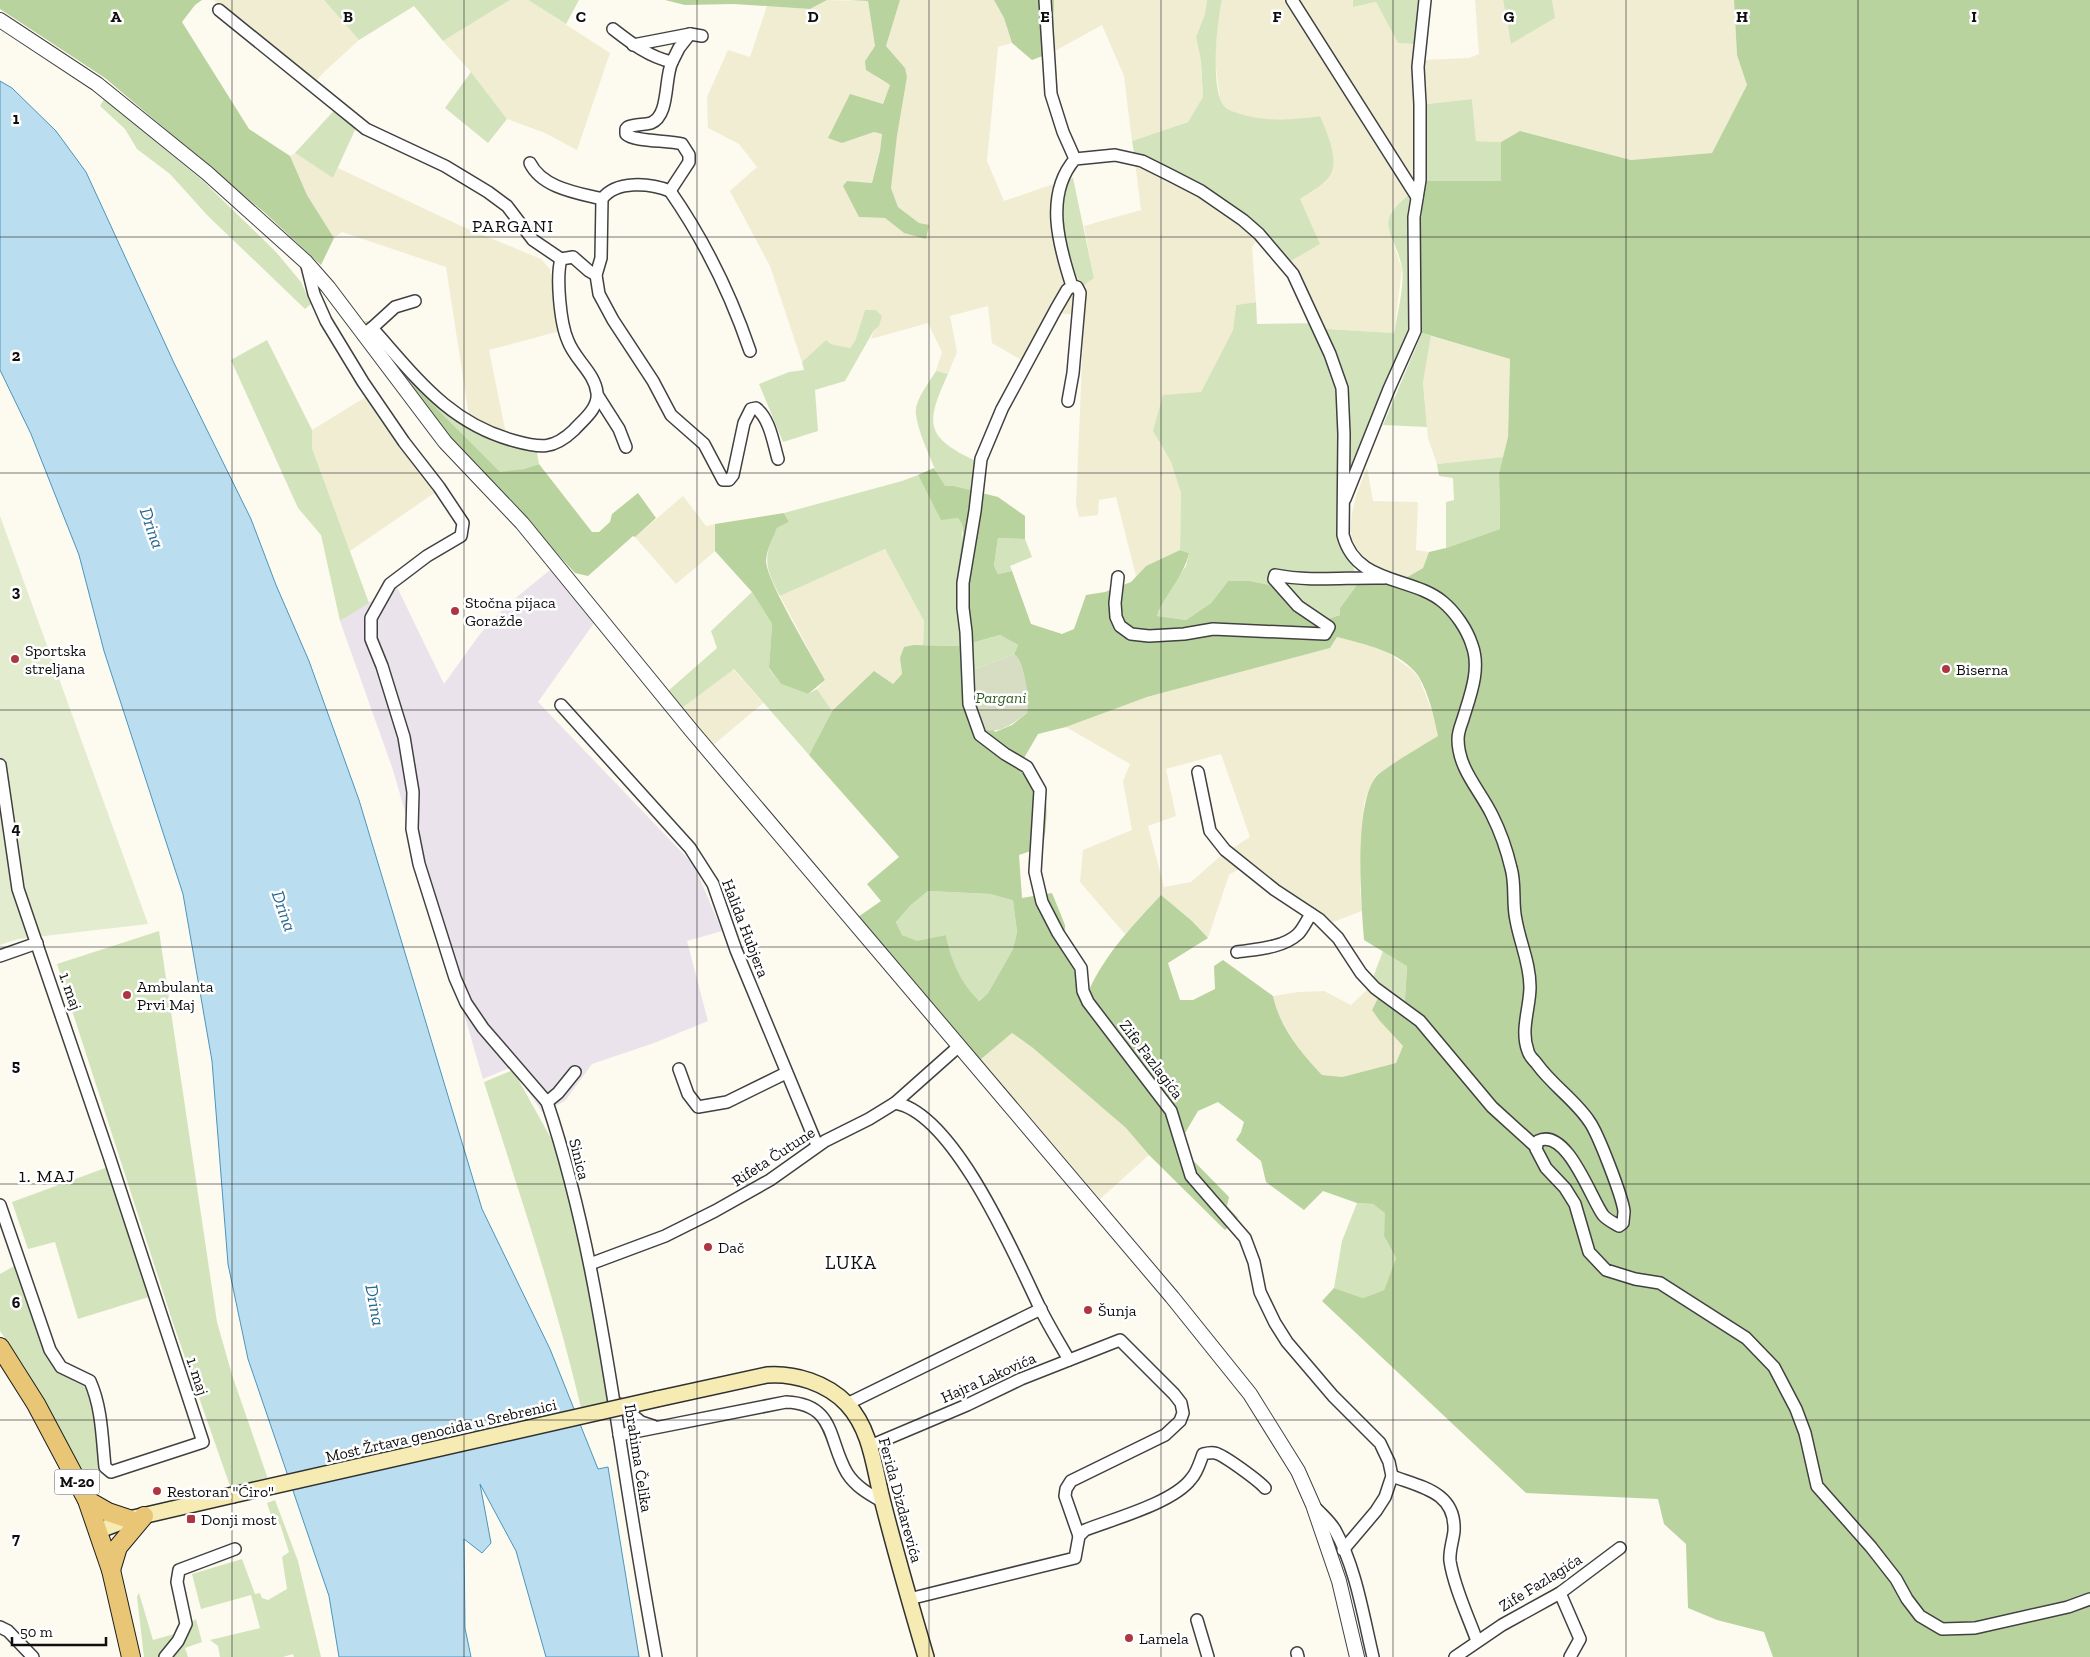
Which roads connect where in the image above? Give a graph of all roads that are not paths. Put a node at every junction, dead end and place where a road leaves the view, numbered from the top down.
1 (1045, 0) edge
2 (1292, 0) edge
3 (1425, 0) edge
4 (219, 10) dead end
5 (0, 20) edge
6 (613, 29) dead end
7 (690, 34) junction
8 (702, 36) dead end
9 (633, 45) junction
10 (672, 62) junction
11 (1074, 159) junction
12 (530, 164) dead end
13 (670, 191) junction
14 (1417, 197) junction
15 (602, 199) junction
16 (561, 259) junction
17 (306, 262) junction
18 (596, 275) junction
19 (1072, 286) junction
20 (415, 301) dead end
21 (367, 331) junction
22 (750, 352) dead end
23 (598, 396) junction
24 (1068, 401) dead end
25 (626, 447) dead end
26 (778, 459) dead end
27 (1344, 501) junction
28 (1118, 576) dead end
29 (1385, 578) junction
30 (561, 705) dead end
31 (0, 765) edge
32 (1198, 772) dead end
33 (1311, 914) junction
34 (37, 943) junction
35 (1237, 952) dead end
36 (0, 956) edge
37 (958, 1047) junction
38 (679, 1069) dead end
39 (575, 1072) dead end
40 (786, 1073) junction
41 (547, 1102) junction
42 (895, 1103) junction
43 (817, 1145) junction
44 (1535, 1146) junction
45 (0, 1205) edge
46 (590, 1264) junction
47 (1041, 1310) junction
48 (0, 1347) edge
49 (1069, 1360) junction
50 (614, 1399) junction
51 (657, 1399) joint
52 (847, 1404) junction
53 (655, 1427) junction
54 (619, 1435) junction
55 (870, 1446) junction
56 (1392, 1476) junction
57 (1265, 1488) dead end
58 (87, 1500) junction
59 (883, 1502) junction
60 (1313, 1505) junction
61 (137, 1517) junction
62 (97, 1531) junction
63 (1079, 1536) junction
64 (1620, 1548) dead end
65 (235, 1549) dead end
66 (1343, 1550) junction
67 (111, 1570) junction
68 (1560, 1593) junction
69 (909, 1599) junction
70 (2090, 1599) edge
71 (1197, 1620) dead end
72 (0, 1627) edge
73 (125, 1632) junction
74 (1477, 1641) junction
75 (33, 1657) edge
76 (124, 1657) edge
77 (131, 1657) edge
78 (165, 1657) edge
79 (656, 1657) edge
80 (926, 1657) edge
81 (1208, 1657) edge
82 (1358, 1657) edge
83 (1373, 1657) edge
84 (1456, 1657) edge
85 (1570, 1657) edge

1 - 11 street
2 - 14 street
3 - 14 street
4 - 16 street
5 - 17 street
6 - 9 street
7 - 8 street
7 - 9 street
7 - 10 street
9 - 10 street
10 - 13 street
11 - 19 street
11 - 27 street
12 - 15 street
13 - 15 street
13 - 22 street
14 - 27 street
15 - 18 street
16 - 18 street
16 - 23 street
17 - 21 street
17 - 41 street
18 - 26 street
19 - 24 street
19 - 56 street, Zife Fazlagića
20 - 21 street
21 - 23 street
21 - 37 street
23 - 25 street
27 - 29 street
28 - 29 street
29 - 44 street
30 - 40 street, Halida Hubjera
31 - 34 street, 1. maj
32 - 33 street
33 - 35 street
33 - 44 street
34 - 36 street
34 - 45 street, 1. maj
37 - 42 street, Rifeta Čutune
37 - 60 street
38 - 40 street
39 - 41 street
40 - 43 street, Halida Hubjera
41 - 46 street, Sinica
42 - 43 street, Rifeta Čutune
42 - 47 street
43 - 46 street, Rifeta Čutune
44 - 70 street
46 - 50 street, Ibrahima Čelika
47 - 49 street
47 - 52 street
48 - 58 main road, M-20
49 - 55 street, Hajra Lakovića
49 - 63 street, Hajra Lakovića
50 - 53 street
50 - 54 street, Ibrahima Čelika
51 - 52 main road, Ferida Dizdarevića
51 - 61 main road, Most Žrtava genocida u Srebrenici, bridge
52 - 55 main road, Ferida Dizdarevića
53 - 54 street
53 - 59 street
54 - 79 street, Ibrahima Čelika
55 - 59 main road, Ferida Dizdarevića
56 - 66 street
56 - 74 street
57 - 63 street
58 - 61 main road
58 - 62 main road, M-20
59 - 69 main road, Ferida Dizdarevića
60 - 66 street
60 - 82 street
61 - 62 main road, Most Žrtava genocida u Srebrenici
61 - 67 main road
62 - 67 main road, M-20
63 - 69 street
64 - 68 street, Zife Fazlagića
65 - 78 street
66 - 83 street
67 - 73 main road, M-20
68 - 74 street, Zife Fazlagića
68 - 85 street
69 - 80 main road, Ferida Dizdarevića
71 - 81 street
72 - 75 street
73 - 76 main road
73 - 77 main road, M-20
74 - 84 street, Zife Fazlagića

